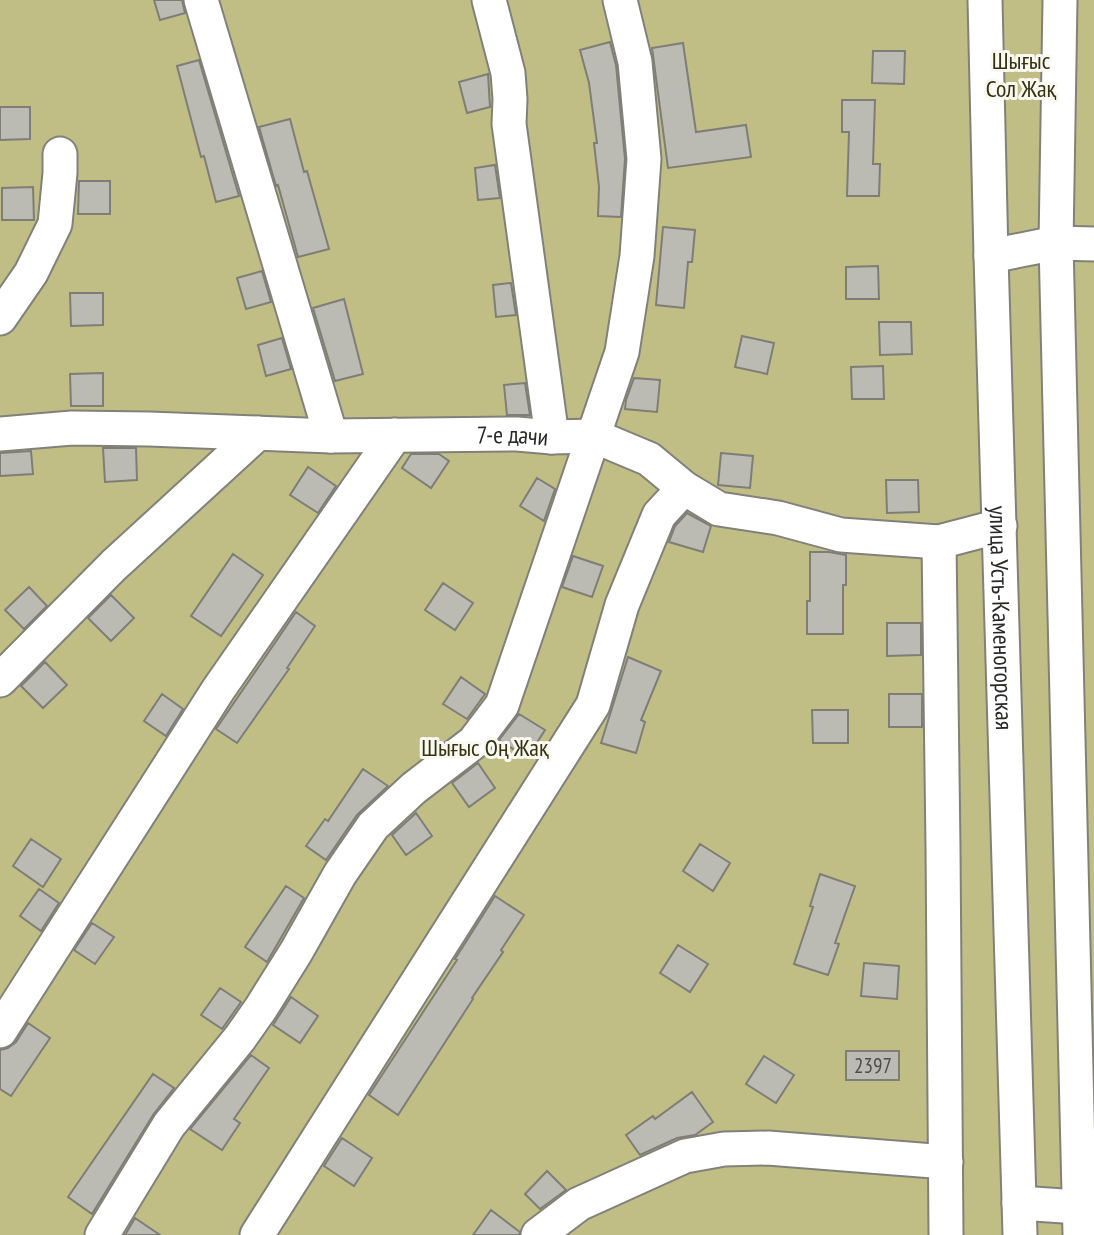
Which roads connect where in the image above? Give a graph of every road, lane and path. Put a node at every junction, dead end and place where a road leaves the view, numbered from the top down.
1 (201, 0) edge
2 (489, 0) edge
3 (620, 0) edge
4 (985, 0) edge
5 (1060, 0) edge
6 (60, 154) dead end
7 (1056, 243) junction
8 (1094, 244) edge
9 (991, 256) junction
10 (0, 318) edge
11 (258, 433) junction
12 (0, 434) edge
13 (395, 435) junction
14 (331, 436) junction
15 (594, 436) junction
16 (552, 437) junction
17 (684, 488) junction
18 (1000, 526) junction
19 (939, 542) junction
20 (0, 680) edge
21 (0, 1031) edge
22 (946, 1162) junction
23 (1084, 1216) edge
24 (1019, 1219) edge
25 (102, 1235) edge
26 (257, 1235) edge
27 (538, 1235) edge
28 (946, 1235) edge

1 - 14 street
2 - 16 street
3 - 15 street
4 - 9 street, улица Усть-Каменогорская
5 - 7 street
6 - 10 street
7 - 8 street
7 - 9 street
7 - 23 street
9 - 18 street, улица Усть-Каменогорская
11 - 12 street, 7-е дачи
11 - 14 street, 7-е дачи
11 - 20 street
13 - 14 street, 7-е дачи
13 - 16 street, 7-е дачи
13 - 21 street
15 - 16 street, 7-е дачи
15 - 17 street, 7-е дачи
15 - 25 street
17 - 19 street, 7-е дачи
17 - 26 street
18 - 19 street, 7-е дачи
18 - 24 street, улица Усть-Каменогорская
19 - 22 street
22 - 27 street
22 - 28 street
23 - 24 street

